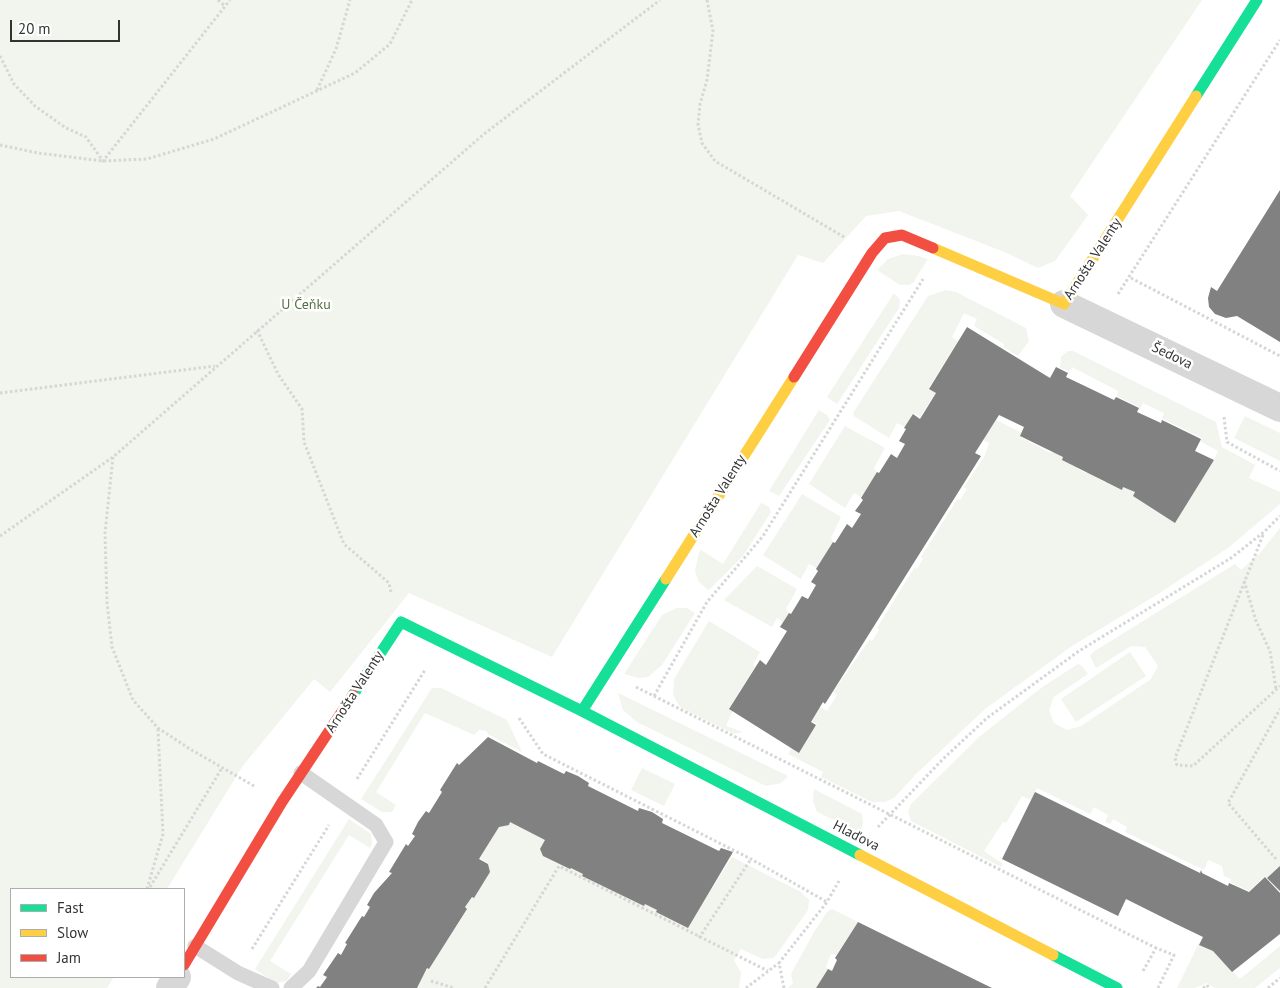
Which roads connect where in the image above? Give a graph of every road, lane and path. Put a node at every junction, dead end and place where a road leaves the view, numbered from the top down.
1 (218, 0) edge
2 (230, 0) edge
3 (350, 0) edge
4 (412, 0) edge
5 (660, 0) edge
6 (707, 0) edge
7 (1257, 0) edge
8 (225, 6) junction
9 (1280, 40) edge
10 (0, 56) edge
11 (316, 91) junction
12 (0, 145) edge
13 (103, 162) junction
14 (872, 253) junction
15 (928, 271) dead end
16 (1131, 278) junction
17 (1064, 304) junction
18 (1098, 321) junction
19 (257, 330) junction
20 (1280, 356) edge
21 (216, 366) junction
22 (0, 393) edge
23 (1280, 408) edge
24 (1223, 412) dead end
25 (114, 457) junction
26 (1280, 472) edge
27 (1280, 516) edge
28 (1264, 532) junction
29 (0, 536) edge
30 (1244, 580) junction
31 (401, 622) junction
32 (606, 672) junction
33 (434, 673) dead end
34 (1280, 686) edge
35 (1276, 690) junction
36 (654, 696) junction
37 (1280, 709) edge
38 (582, 711) junction
39 (517, 717) dead end
40 (158, 728) junction
41 (222, 768) junction
42 (301, 773) junction
43 (282, 802) junction
44 (343, 802) junction
45 (888, 815) junction
46 (857, 854) junction
47 (751, 859) junction
48 (1276, 859) dead end
49 (148, 888) edge
50 (149, 888) edge
51 (827, 902) junction
52 (699, 938) junction
53 (195, 946) junction
54 (1156, 948) junction
55 (185, 963) edge
56 (779, 963) junction
57 (768, 971) junction
58 (1142, 972) dead end
59 (238, 973) junction
60 (1280, 978) edge
61 (431, 980) dead end
62 (272, 988) edge
63 (290, 988) edge
64 (454, 988) edge
65 (485, 988) edge
66 (746, 988) edge
67 (784, 988) edge
68 (1118, 988) edge
69 (1158, 988) edge
70 (1204, 988) edge
71 (1209, 988) edge
72 (1268, 988) edge

1 - 8 path
2 - 8 path
3 - 11 path
4 - 11 path
5 - 19 path
6 - 14 path
7 - 17 street, Arnošta Valenty
8 - 13 path
9 - 16 path
10 - 13 path
11 - 13 path
12 - 13 path
14 - 17 street, Arnošta Valenty
14 - 32 street, Arnošta Valenty
15 - 36 path
16 - 18 path
16 - 20 path
17 - 18 street, Šedova
18 - 23 street, Šedova
19 - 21 path
19 - 31 path
21 - 22 path
21 - 25 path
24 - 26 path
25 - 29 path
25 - 40 path
27 - 28 path
28 - 30 path
28 - 45 path
30 - 35 path
30 - 35 path
31 - 38 street
31 - 42 street, Arnošta Valenty
32 - 36 path
32 - 38 street, Arnošta Valenty
33 - 44 path
34 - 35 path
36 - 45 path
37 - 48 path
38 - 46 street, Hlaďova
39 - 47 path
40 - 41 path
40 - 49 path
41 - 43 path
41 - 50 path
42 - 43 street, Arnošta Valenty
42 - 44 lane
43 - 53 street, Arnošta Valenty
44 - 59 path
44 - 63 lane
45 - 46 path
45 - 54 path
46 - 51 path
46 - 68 street, Hlaďova
47 - 51 path
47 - 52 path
51 - 56 path
52 - 57 path
52 - 65 path
53 - 55 street, Arnošta Valenty
53 - 59 lane
54 - 58 path
54 - 69 path
56 - 57 path
56 - 67 path
57 - 66 path
59 - 62 lane
60 - 72 path
61 - 64 path
70 - 71 path

